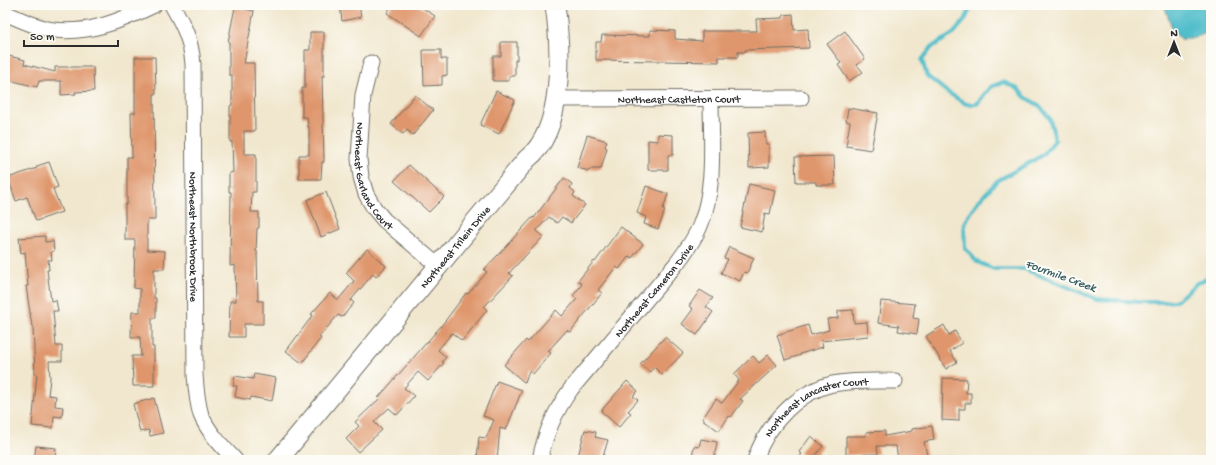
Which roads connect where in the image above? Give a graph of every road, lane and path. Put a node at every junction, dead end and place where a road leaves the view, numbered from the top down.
1 (154, 5) edge
2 (172, 5) edge
3 (555, 5) edge
4 (5, 13) edge
5 (371, 63) dead end
6 (801, 98) dead end
7 (556, 99) junction
8 (711, 99) junction
9 (438, 266) junction
10 (895, 381) dead end
11 (235, 460) edge
12 (278, 460) edge
13 (540, 460) edge
14 (755, 460) edge

1 - 4 street
2 - 11 street, Northeast Northbrook Drive
3 - 7 street, Northeast Trilein Drive
5 - 9 street, Northeast Garland Court
6 - 8 street, Northeast Castleton Court
7 - 8 street, Northeast Castleton Court
7 - 9 street, Northeast Trilein Drive
8 - 13 street, Northeast Cameron Drive
9 - 12 street, Northeast Trilein Drive
10 - 14 street, Northeast Lancaster Court

